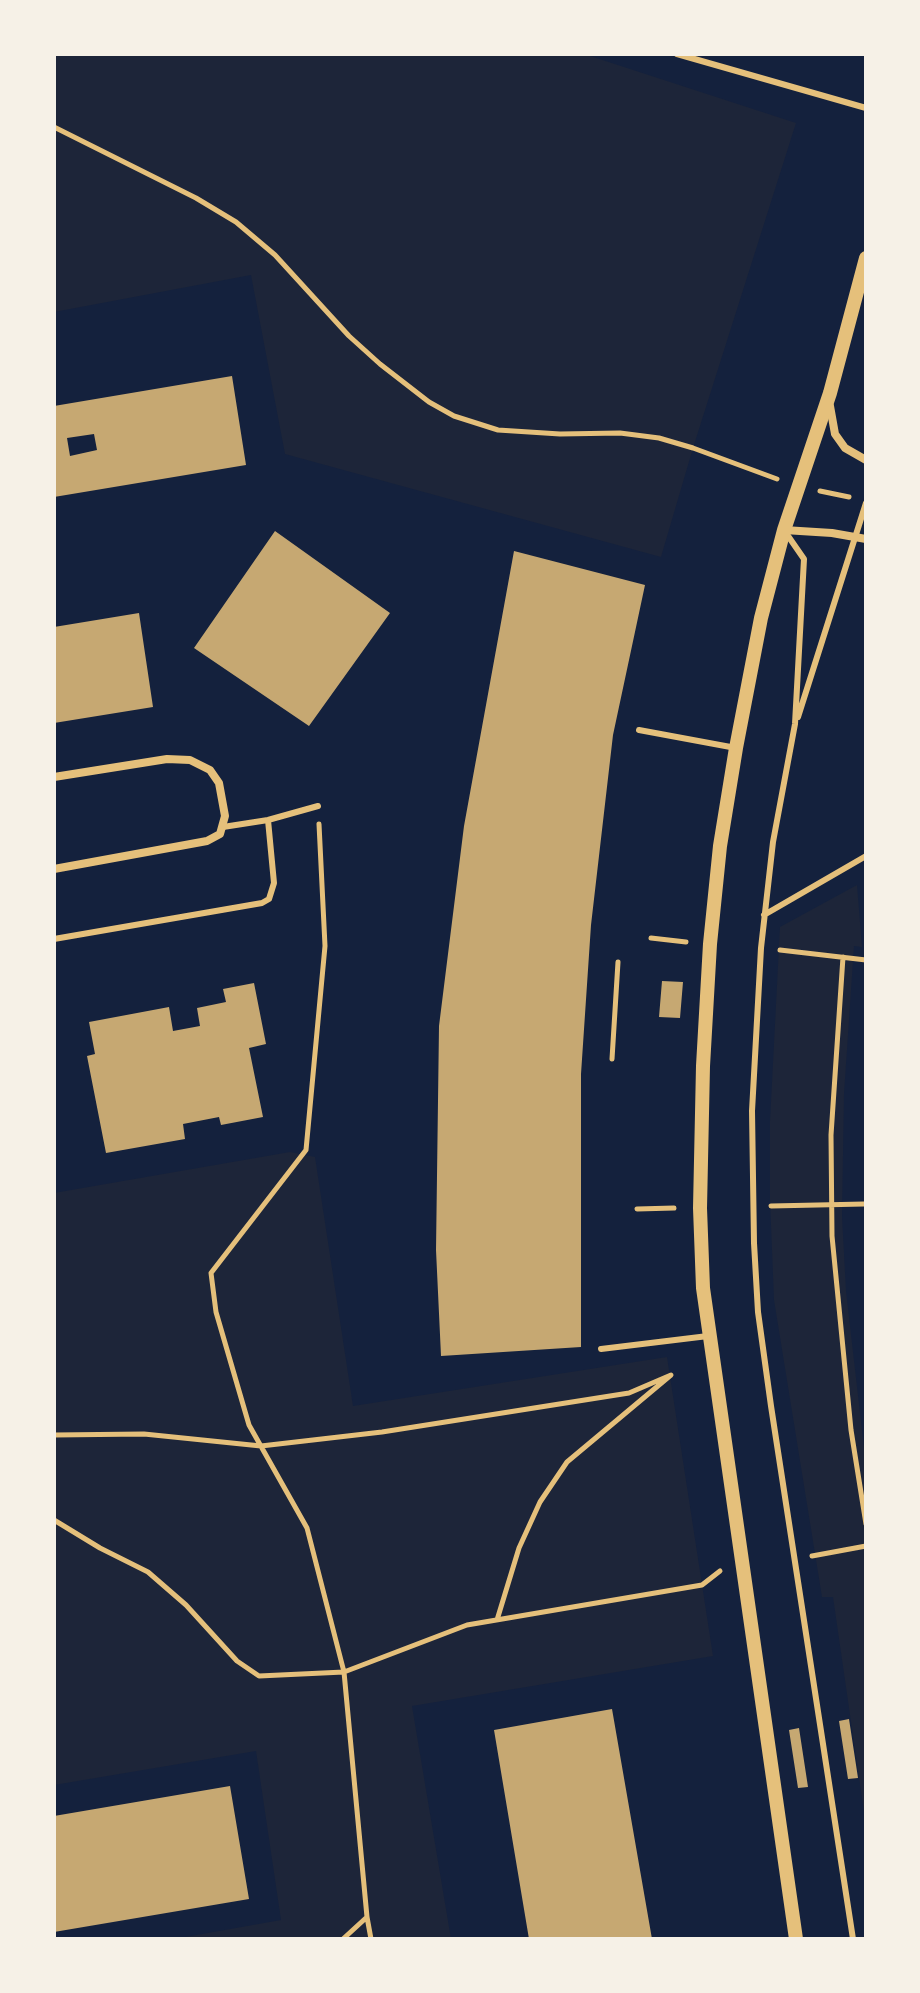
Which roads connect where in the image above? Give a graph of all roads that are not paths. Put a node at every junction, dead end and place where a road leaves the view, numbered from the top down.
1 (677, 54) edge
2 (866, 108) edge
3 (866, 258) edge
4 (830, 393) junction
5 (866, 460) edge
6 (866, 503) edge
7 (784, 530) junction
8 (861, 537) edge
9 (795, 724) junction
10 (639, 730) dead end
11 (736, 748) junction
12 (54, 777) edge
13 (318, 806) road end
14 (268, 820) junction
15 (223, 827) junction
16 (866, 856) edge
17 (54, 869) edge
18 (764, 915) junction
19 (54, 939) edge
20 (708, 1336) junction
21 (601, 1349) dead end
22 (794, 1937) edge
23 (853, 1939) edge

1 - 2 lane
3 - 4 street
4 - 5 street
4 - 7 street
6 - 8 lane
7 - 8 street
7 - 9 lane
7 - 11 street
8 - 9 lane
9 - 18 lane
10 - 11 lane
11 - 20 street
12 - 15 street
13 - 14 lane
14 - 15 lane
14 - 19 lane
15 - 17 street
16 - 18 lane
18 - 23 lane
20 - 21 lane
20 - 22 street

